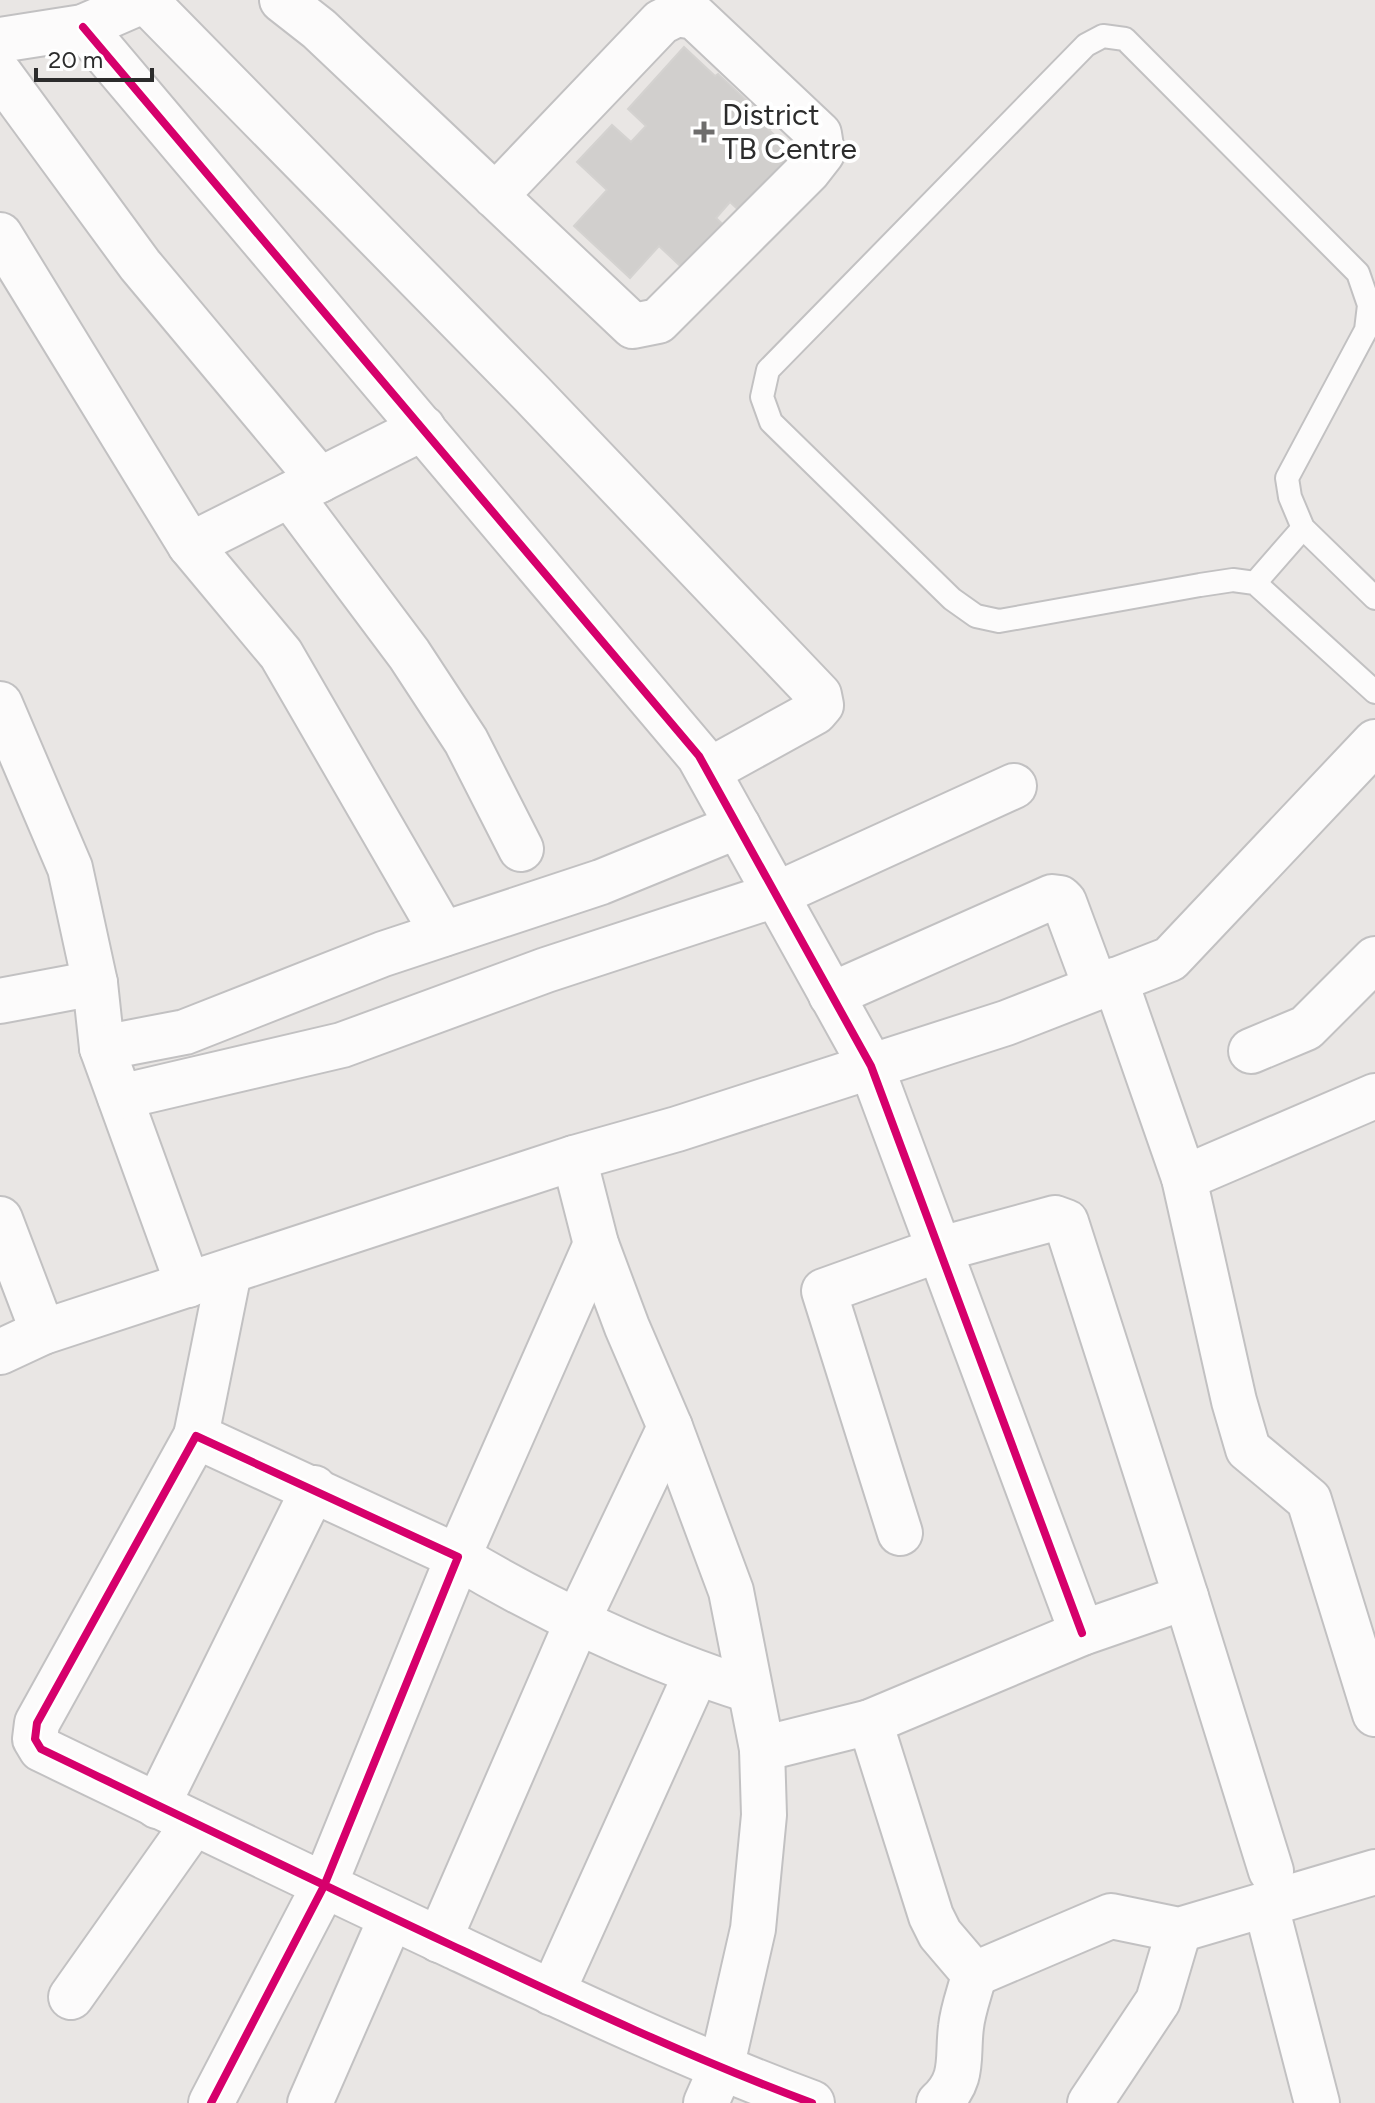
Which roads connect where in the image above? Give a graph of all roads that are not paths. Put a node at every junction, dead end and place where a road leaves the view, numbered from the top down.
1 (145, 0) edge
2 (282, 0) edge
3 (83, 27) junction
4 (0, 40) edge
5 (0, 74) edge
6 (495, 196) junction
7 (0, 235) edge
8 (423, 428) junction
9 (305, 487) junction
10 (1303, 528) junction
11 (190, 545) junction
12 (1255, 583) junction
13 (1375, 598) edge
14 (1375, 692) edge
15 (0, 704) edge
16 (1375, 742) edge
17 (708, 771) junction
18 (1014, 786) dead end
19 (738, 826) junction
20 (521, 849) dead end
21 (775, 895) junction
22 (443, 934) junction
23 (1375, 959) edge
24 (95, 983) junction
25 (1106, 984) junction
26 (831, 995) junction
27 (0, 1001) edge
28 (102, 1048) junction
29 (1251, 1051) dead end
30 (871, 1066) junction
31 (1375, 1096) edge
32 (120, 1097) junction
33 (574, 1158) junction
34 (1184, 1178) junction
35 (0, 1219) edge
36 (596, 1244) junction
37 (941, 1249) junction
38 (229, 1272) junction
39 (188, 1285) junction
40 (43, 1332) junction
41 (0, 1352) edge
42 (670, 1427) junction
43 (196, 1436) junction
44 (314, 1488) junction
45 (900, 1533) dead end
46 (458, 1557) junction
47 (1186, 1597) junction
48 (578, 1620) junction
49 (1082, 1633) junction
50 (696, 1674) junction
51 (749, 1690) junction
52 (1375, 1714) edge
53 (870, 1722) junction
54 (762, 1749) junction
55 (176, 1814) junction
56 (1375, 1872) edge
57 (324, 1886) junction
58 (1269, 1889) junction
59 (391, 1918) junction
60 (1179, 1930) junction
61 (439, 1940) junction
62 (975, 1971) junction
63 (552, 1993) junction
64 (71, 1997) dead end
65 (714, 2086) edge
66 (211, 2103) edge
67 (310, 2103) edge
68 (812, 2103) edge
69 (939, 2103) edge
70 (1090, 2103) edge
71 (1317, 2103) edge

1 - 3 street
1 - 17 street
2 - 6 street
3 - 4 street
3 - 8 street
5 - 9 street
6 - 6 street
7 - 11 street
8 - 9 street
8 - 17 street
9 - 11 street
9 - 20 street
10 - 12 lane
10 - 12 lane
10 - 13 lane
11 - 22 street
12 - 14 lane
15 - 24 street
16 - 25 street
17 - 19 street
18 - 21 street
19 - 21 street
19 - 22 street
21 - 26 street
21 - 32 street
22 - 28 street
23 - 29 street
24 - 27 street
24 - 28 street
25 - 26 street
25 - 30 street
25 - 34 street
26 - 30 street
28 - 32 street
30 - 33 street
30 - 37 street
31 - 34 street
32 - 39 street
33 - 36 street
33 - 38 street
34 - 52 street
35 - 40 street
36 - 42 street
36 - 46 street
37 - 45 street
37 - 47 street
37 - 49 street
38 - 39 street
38 - 43 street
39 - 40 street
40 - 41 street
42 - 48 street
42 - 51 street
43 - 44 street
43 - 55 street
44 - 46 street
44 - 55 street
46 - 48 street
46 - 57 street
47 - 49 street
47 - 58 street
48 - 50 street
48 - 61 street
49 - 53 street
50 - 51 street
50 - 63 street
51 - 54 street
53 - 54 street
53 - 62 street
54 - 65 street
55 - 57 street
55 - 64 street
56 - 58 street
57 - 59 street
57 - 66 street
58 - 60 street
58 - 71 street
59 - 61 street
59 - 67 street
60 - 62 street
60 - 70 street
61 - 63 street
62 - 69 street
63 - 65 street
65 - 68 street

